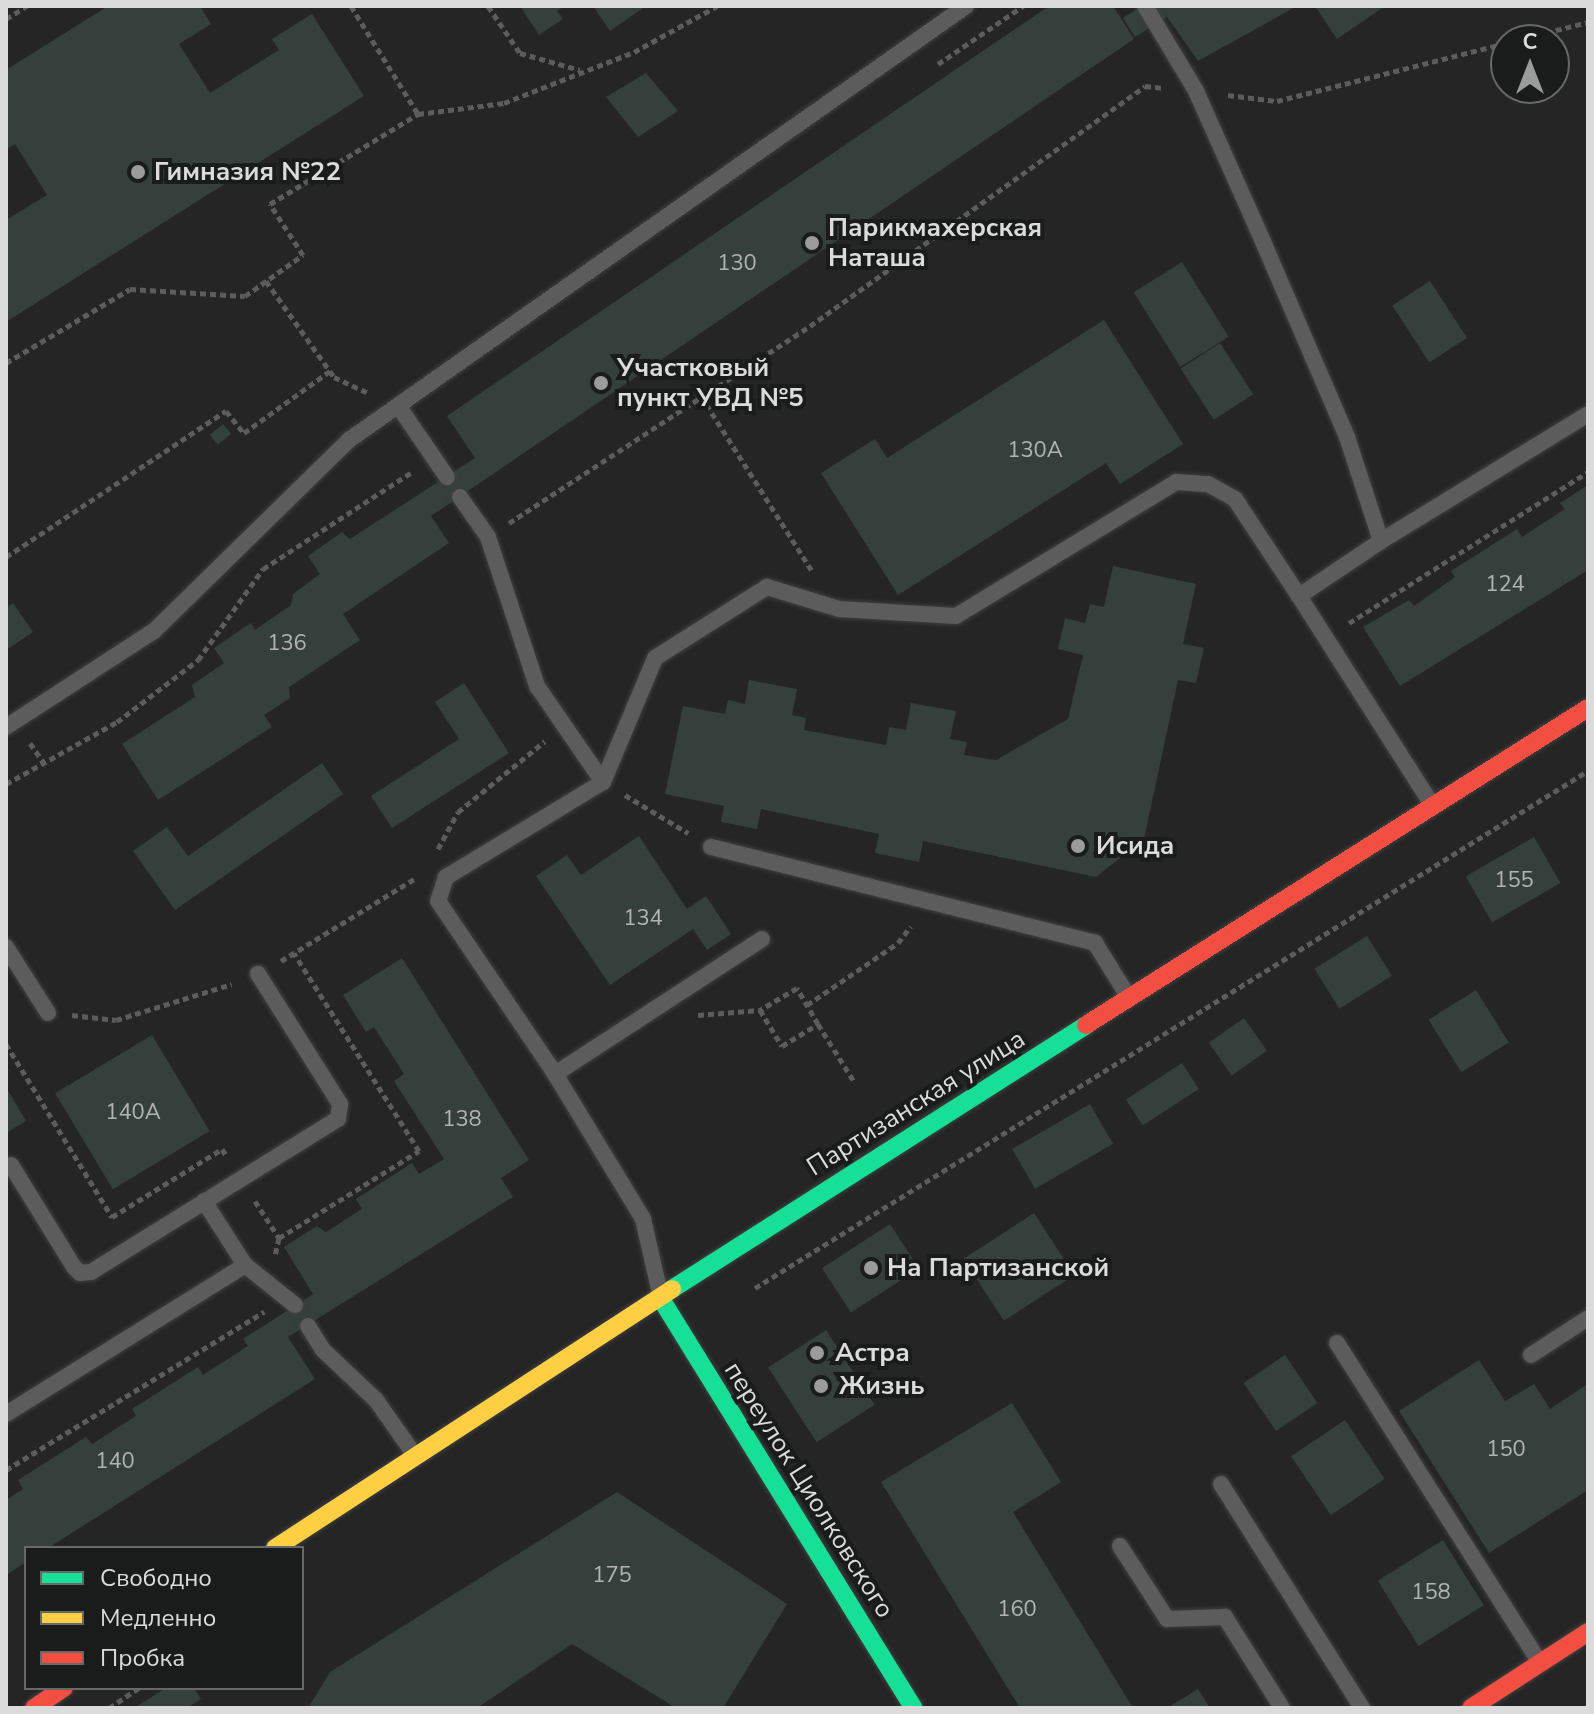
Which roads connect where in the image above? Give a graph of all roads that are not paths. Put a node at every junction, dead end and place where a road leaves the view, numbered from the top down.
1 (966, 6) edge
2 (1145, 6) edge
3 (399, 407) junction
4 (1588, 414) edge
5 (447, 477) dead end
6 (460, 497) dead end
7 (1381, 541) junction
8 (1299, 596) junction
9 (1588, 708) edge
10 (6, 727) edge
11 (603, 782) junction
12 (1433, 807) junction
13 (711, 847) road end
14 (762, 939) dead end
15 (6, 947) edge
16 (258, 974) road end
17 (1130, 999) junction
18 (48, 1013) road end
19 (555, 1074) junction
20 (11, 1165) dead end
21 (204, 1201) junction
22 (245, 1265) junction
23 (661, 1299) junction
24 (295, 1305) dead end
25 (1588, 1318) edge
26 (308, 1326) dead end
27 (1337, 1343) dead end
28 (1531, 1355) dead end
29 (6, 1414) edge
30 (415, 1455) junction
31 (1221, 1484) dead end
32 (278, 1546) edge
33 (1120, 1546) dead end
34 (1588, 1632) edge
35 (1540, 1662) junction
36 (61, 1690) edge
37 (34, 1708) edge
38 (914, 1708) edge
39 (1282, 1708) edge
40 (1362, 1708) edge
41 (1471, 1708) edge

1 - 3 lane
2 - 7 lane
3 - 5 lane
3 - 10 lane
4 - 7 lane
6 - 11 lane
7 - 8 lane
8 - 11 lane
8 - 12 lane
9 - 12 main road, Партизанская улица
11 - 19 lane
12 - 17 main road, Партизанская улица
13 - 17 lane
14 - 19 lane
15 - 18 lane
16 - 21 lane
17 - 23 main road, Партизанская улица
19 - 23 lane
20 - 21 lane
21 - 22 lane
22 - 24 lane
22 - 29 lane
23 - 30 main road, Партизанская улица
23 - 38 main road, переулок Циолковского
25 - 28 lane
26 - 30 lane
27 - 35 lane
30 - 32 main road, Партизанская улица
31 - 40 lane
33 - 39 lane
34 - 35 main road
35 - 41 main road
36 - 37 main road

